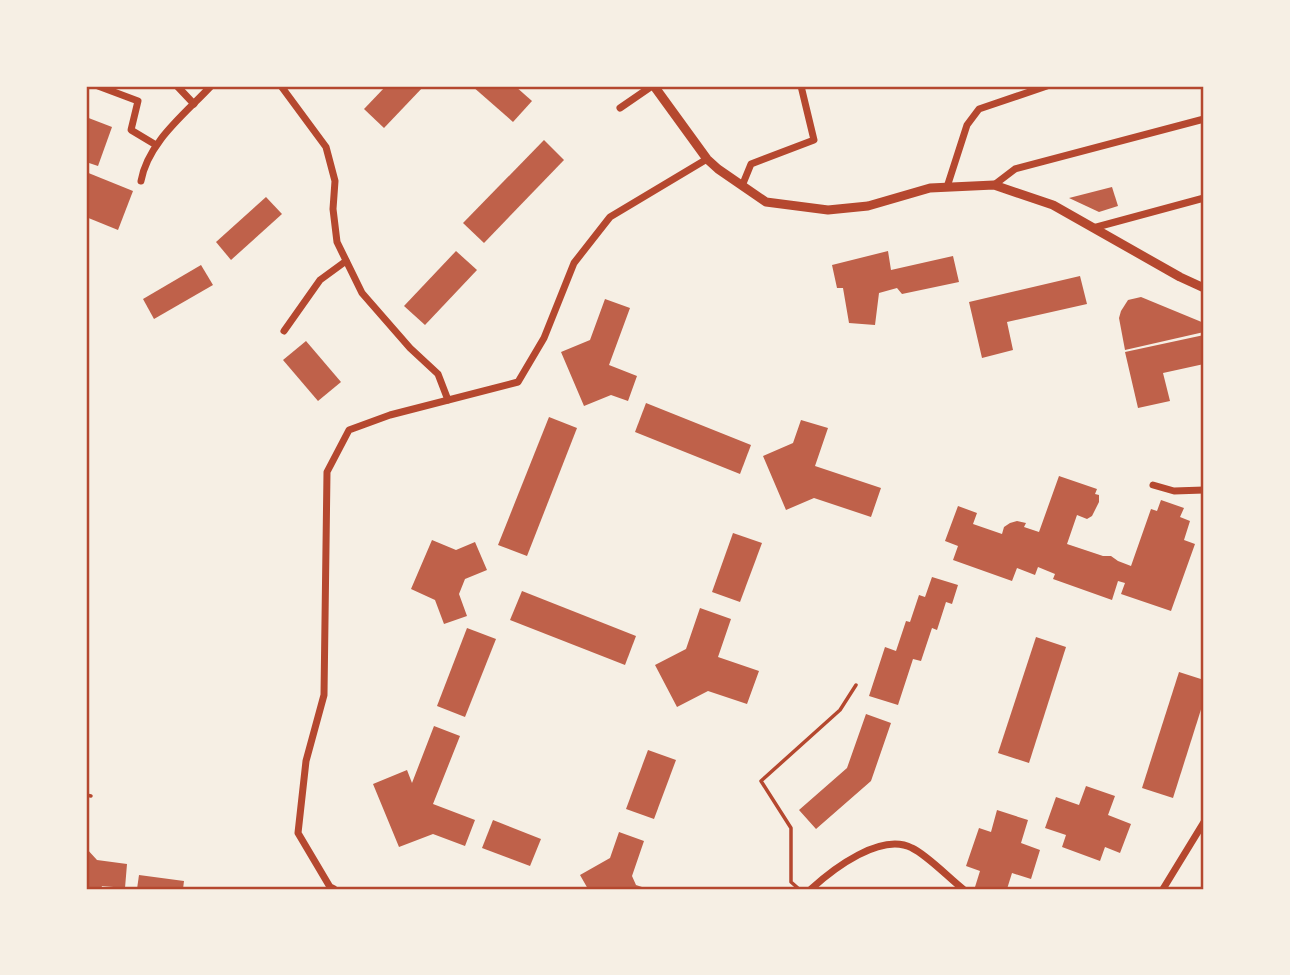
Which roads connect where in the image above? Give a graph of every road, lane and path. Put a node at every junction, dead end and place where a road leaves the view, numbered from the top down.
1 (98, 86) edge
2 (177, 86) edge
3 (211, 86) edge
4 (281, 86) edge
5 (653, 86) edge
6 (801, 86) edge
7 (1047, 86) edge
8 (194, 104) junction
9 (620, 108) dead end
10 (1204, 119) edge
11 (156, 145) junction
12 (707, 159) junction
13 (141, 181) dead end
14 (994, 185) junction
15 (742, 186) junction
16 (947, 187) junction
17 (1204, 198) edge
18 (1093, 228) junction
19 (346, 261) junction
20 (1203, 285) edge
21 (284, 331) dead end
22 (448, 400) junction
23 (1153, 485) dead end
24 (1204, 490) edge
25 (856, 685) dead end
26 (86, 795) edge
27 (92, 796) dead end
28 (1204, 822) edge
29 (334, 889) edge
30 (799, 889) edge
31 (811, 889) edge
32 (963, 889) edge
33 (1163, 889) edge

1 - 11 street
2 - 8 street
3 - 8 street
4 - 19 street
5 - 9 street
5 - 12 street
6 - 15 street
7 - 16 street
8 - 11 street
10 - 14 street
11 - 13 street
12 - 15 street
12 - 22 street
14 - 16 street
14 - 18 street
15 - 16 street
17 - 18 street
18 - 20 street
19 - 21 street
19 - 22 street
22 - 29 street
23 - 24 street
25 - 30 lane
26 - 27 lane
28 - 33 street
31 - 32 street

